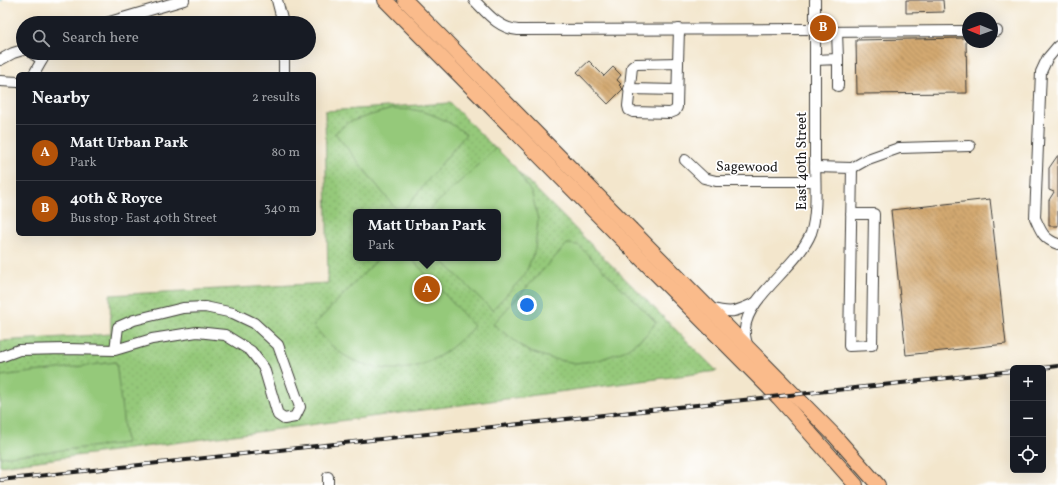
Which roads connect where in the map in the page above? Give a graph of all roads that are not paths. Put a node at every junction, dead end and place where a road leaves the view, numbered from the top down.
1 (184, 0) edge
2 (277, 0) edge
3 (386, 0) edge
4 (405, 0) edge
5 (474, 0) edge
6 (815, 0) edge
7 (130, 16) edge
8 (281, 16) edge
9 (679, 29) junction
10 (815, 30) junction
11 (962, 31) edge
12 (837, 32) junction
13 (1058, 46) edge
14 (16, 52) edge
15 (838, 59) junction
16 (0, 60) edge
17 (42, 60) edge
18 (284, 60) edge
19 (815, 60) junction
20 (678, 63) junction
21 (35, 72) edge
22 (284, 72) edge
23 (0, 81) edge
24 (16, 82) edge
25 (838, 86) dead end
26 (629, 89) junction
27 (677, 90) junction
28 (970, 146) dead end
29 (685, 160) dead end
30 (815, 168) junction
31 (852, 168) junction
32 (815, 181) junction
33 (851, 214) junction
34 (1058, 244) edge
35 (755, 303) junction
36 (708, 307) junction
37 (748, 347) junction
38 (115, 350) junction
39 (0, 357) edge
40 (856, 485) edge
41 (878, 485) edge

1 - 7 street
2 - 8 street
3 - 40 highway
4 - 36 highway
5 - 9 street
6 - 10 street, East 40th Street
9 - 10 street
9 - 20 street
10 - 12 street
10 - 19 street, East 40th Street
11 - 12 street
12 - 15 street
13 - 34 street
14 - 16 street
15 - 19 street
15 - 25 street
17 - 21 street
18 - 22 street
19 - 30 street, East 40th Street
20 - 26 street
20 - 27 street
23 - 24 street
26 - 27 street
26 - 27 street
28 - 31 street
29 - 32 street, Sagewood
30 - 31 street
30 - 32 street, East 40th Street
31 - 33 street
32 - 35 street, East 40th Street
33 - 33 street
35 - 36 street
35 - 37 street
36 - 37 highway
37 - 41 highway
38 - 38 street
38 - 39 street

